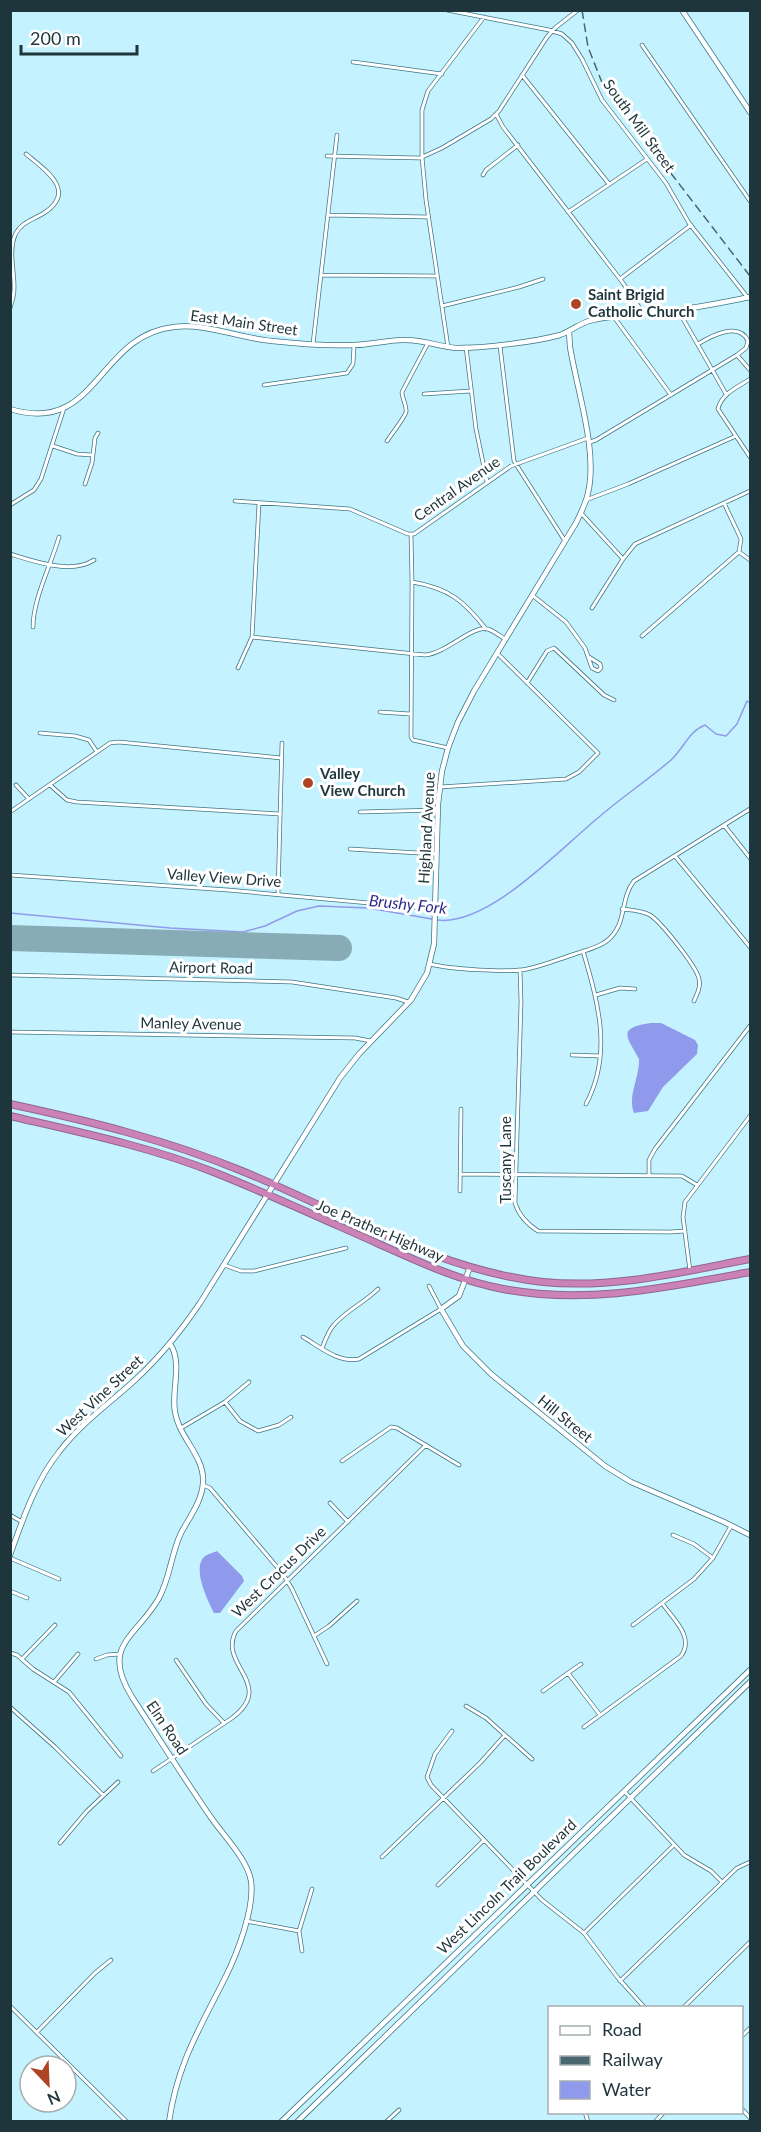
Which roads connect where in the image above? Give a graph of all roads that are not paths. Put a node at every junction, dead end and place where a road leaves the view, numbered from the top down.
1 (447, 10) edge
2 (578, 10) edge
3 (682, 10) edge
4 (484, 17) junction
5 (552, 30) junction
6 (642, 45) dead end
7 (353, 62) dead end
8 (442, 74) junction
9 (522, 75) junction
10 (750, 112) edge
11 (496, 114) junction
12 (336, 135) dead end
13 (518, 145) junction
14 (26, 154) dead end
15 (327, 156) dead end
16 (334, 156) junction
17 (422, 157) junction
18 (647, 159) junction
19 (483, 175) dead end
20 (609, 184) junction
21 (750, 201) edge
22 (568, 212) junction
23 (328, 215) junction
24 (428, 217) junction
25 (691, 225) junction
26 (321, 275) junction
27 (437, 276) junction
28 (543, 279) dead end
29 (620, 279) junction
30 (749, 297) edge
31 (442, 306) junction
32 (10, 308) edge
33 (678, 310) junction
34 (643, 314) junction
35 (614, 317) junction
36 (570, 331) junction
37 (428, 343) junction
38 (313, 344) junction
39 (500, 344) junction
40 (698, 344) junction
41 (354, 345) junction
42 (448, 347) junction
43 (466, 347) junction
44 (737, 355) junction
45 (713, 369) junction
46 (750, 370) edge
47 (750, 379) edge
48 (264, 385) dead end
49 (471, 391) junction
50 (424, 394) dead end
51 (726, 394) junction
52 (671, 395) junction
53 (64, 408) junction
54 (10, 409) edge
55 (98, 433) dead end
56 (736, 436) junction
57 (588, 440) junction
58 (387, 441) dead end
59 (53, 446) junction
60 (92, 455) junction
61 (750, 457) edge
62 (515, 464) junction
63 (487, 483) junction
64 (85, 484) dead end
65 (750, 491) edge
66 (586, 500) junction
67 (235, 501) dead end
68 (259, 503) junction
69 (724, 503) junction
70 (10, 505) edge
71 (581, 513) junction
72 (411, 534) junction
73 (59, 537) dead end
74 (565, 541) junction
75 (739, 552) junction
76 (10, 554) edge
77 (623, 559) junction
78 (750, 560) edge
79 (94, 561) dead end
80 (51, 566) junction
81 (412, 582) junction
82 (532, 595) junction
83 (592, 608) dead end
84 (33, 627) dead end
85 (486, 629) junction
86 (642, 636) dead end
87 (252, 637) junction
88 (505, 639) junction
89 (497, 653) junction
90 (411, 654) junction
91 (589, 657) junction
92 (238, 668) dead end
93 (527, 683) junction
94 (614, 700) dead end
95 (380, 712) dead end
96 (410, 714) junction
97 (40, 733) dead end
98 (282, 743) dead end
99 (448, 748) junction
100 (97, 752) junction
101 (281, 758) junction
102 (16, 785) dead end
103 (50, 785) junction
104 (439, 787) junction
105 (29, 799) junction
106 (750, 809) edge
107 (437, 810) junction
108 (10, 812) edge
109 (360, 812) dead end
110 (280, 814) junction
111 (724, 825) junction
112 (350, 849) dead end
113 (436, 854) junction
114 (675, 856) junction
115 (750, 858) edge
116 (10, 875) edge
117 (278, 894) junction
118 (622, 909) junction
119 (436, 911) junction
120 (750, 946) edge
121 (583, 951) junction
122 (430, 964) junction
123 (520, 970) junction
124 (10, 975) edge
125 (635, 989) dead end
126 (596, 995) junction
127 (694, 1001) dead end
128 (408, 1002) junction
129 (750, 1026) edge
130 (10, 1032) edge
131 (371, 1041) junction
132 (572, 1055) dead end
133 (600, 1056) junction
134 (10, 1104) edge
135 (586, 1104) dead end
136 (461, 1109) dead end
137 (10, 1116) edge
138 (750, 1116) edge
139 (460, 1174) junction
140 (516, 1174) junction
141 (649, 1176) junction
142 (273, 1184) junction
143 (697, 1185) junction
144 (460, 1191) dead end
145 (267, 1195) junction
146 (685, 1231) junction
147 (346, 1248) dead end
148 (750, 1259) edge
149 (224, 1264) junction
150 (470, 1268) junction
151 (690, 1271) junction
152 (750, 1272) edge
153 (466, 1280) junction
154 (429, 1286) dead end
155 (378, 1288) dead end
156 (441, 1309) junction
157 (303, 1337) dead end
158 (170, 1344) junction
159 (322, 1348) junction
160 (249, 1382) dead end
161 (225, 1402) junction
162 (291, 1417) dead end
163 (181, 1428) junction
164 (426, 1445) junction
165 (342, 1461) dead end
166 (459, 1465) dead end
167 (203, 1485) junction
168 (330, 1503) dead end
169 (10, 1515) edge
170 (348, 1521) junction
171 (22, 1522) junction
172 (731, 1526) junction
173 (673, 1535) dead end
174 (750, 1535) edge
175 (10, 1557) edge
176 (713, 1558) junction
177 (60, 1579) dead end
178 (287, 1580) junction
179 (10, 1591) edge
180 (27, 1598) dead end
181 (357, 1601) dead end
182 (662, 1603) junction
183 (633, 1624) dead end
184 (55, 1625) dead end
185 (314, 1636) junction
186 (10, 1653) edge
187 (78, 1654) dead end
188 (120, 1654) junction
189 (22, 1659) junction
190 (96, 1659) dead end
191 (176, 1660) dead end
192 (327, 1664) dead end
193 (581, 1664) dead end
194 (750, 1670) edge
195 (568, 1673) junction
196 (54, 1682) junction
197 (750, 1682) edge
198 (543, 1691) dead end
199 (466, 1706) dead end
200 (10, 1707) edge
201 (600, 1715) junction
202 (224, 1723) junction
203 (584, 1727) dead end
204 (452, 1731) dead end
205 (505, 1735) junction
206 (121, 1756) dead end
207 (172, 1758) junction
208 (532, 1759) dead end
209 (153, 1771) dead end
210 (118, 1782) dead end
211 (624, 1791) junction
212 (103, 1795) junction
213 (444, 1797) junction
214 (631, 1799) junction
215 (484, 1840) junction
216 (60, 1843) dead end
217 (674, 1845) junction
218 (382, 1857) dead end
219 (750, 1862) edge
220 (722, 1882) junction
221 (527, 1883) junction
222 (438, 1885) dead end
223 (312, 1889) dead end
224 (534, 1892) junction
225 (246, 1921) junction
226 (299, 1931) junction
227 (584, 1933) junction
228 (750, 1942) edge
229 (302, 1951) dead end
230 (111, 1960) dead end
231 (620, 1981) junction
232 (10, 2006) edge
233 (644, 2006) edge
234 (684, 2006) edge
235 (37, 2032) junction
236 (399, 2110) dead end
237 (127, 2121) edge
238 (169, 2121) edge
239 (281, 2121) edge
240 (297, 2121) edge
241 (386, 2121) edge

1 - 4 street, South Mill Street
2 - 5 street
3 - 10 main road
4 - 5 street, South Mill Street
4 - 8 street
5 - 9 street
5 - 18 street, South Mill Street
6 - 21 street
7 - 8 street
8 - 17 street
9 - 11 street
9 - 20 street
11 - 13 street
11 - 17 street
12 - 16 street
13 - 19 street
13 - 22 street
14 - 32 street
15 - 16 street
16 - 17 street
16 - 23 street
17 - 24 street
18 - 20 street
18 - 25 street, South Mill Street
20 - 22 street
22 - 29 street
23 - 24 street
23 - 26 street
24 - 27 street
25 - 29 street
25 - 30 street, South Mill Street
26 - 27 street
26 - 38 street
27 - 31 street
28 - 31 street
29 - 34 street
30 - 33 main road, East Main Street
31 - 42 street
33 - 34 main road, East Main Street
33 - 40 street
34 - 35 main road, East Main Street
35 - 36 main road, East Main Street
35 - 52 street
36 - 39 main road, East Main Street
36 - 57 main road, Highland Avenue
37 - 41 main road, East Main Street
37 - 42 main road, East Main Street
37 - 58 street
38 - 41 main road, East Main Street
38 - 53 main road, East Main Street
39 - 43 main road, East Main Street
39 - 62 street
40 - 44 street
40 - 45 street
41 - 48 street
42 - 43 main road, East Main Street
43 - 49 street
44 - 45 street, Central Avenue
44 - 46 street
45 - 51 street
45 - 52 street, Central Avenue
47 - 51 street
49 - 50 street
49 - 63 street
51 - 56 street
52 - 57 street, Central Avenue
53 - 54 main road, East Main Street
53 - 59 street
55 - 60 street
56 - 61 street
56 - 66 street
57 - 62 street, Central Avenue
57 - 66 main road, Highland Avenue
59 - 60 street
59 - 70 street
60 - 64 street
62 - 63 street, Central Avenue
62 - 74 street
63 - 72 street, Central Avenue
65 - 69 street
66 - 71 main road, Highland Avenue
67 - 68 street, Central Avenue
68 - 72 street, Central Avenue
68 - 87 street
69 - 75 street
69 - 77 street
71 - 74 main road, Highland Avenue
71 - 77 street
72 - 81 street
73 - 80 street
74 - 82 main road, Highland Avenue
75 - 78 street
75 - 86 street
76 - 80 street
77 - 83 street
79 - 80 street
80 - 84 street
81 - 85 street
81 - 90 street
82 - 88 main road, Highland Avenue
82 - 91 street
85 - 88 street
85 - 90 street
87 - 90 street
87 - 92 street
88 - 89 main road, Highland Avenue
89 - 93 street
89 - 99 main road, Highland Avenue
90 - 96 street
91 - 91 street
93 - 94 street
93 - 104 street
95 - 96 street
96 - 99 street
97 - 100 street
98 - 101 street
99 - 104 main road, Highland Avenue
100 - 101 street
100 - 103 street
101 - 110 street
102 - 105 street
103 - 105 street
103 - 110 street
104 - 107 main road, Highland Avenue
105 - 108 street
106 - 111 street
107 - 109 street
107 - 113 main road, Highland Avenue
110 - 117 street
111 - 114 street
111 - 115 street
112 - 113 street
113 - 119 main road, Highland Avenue
114 - 118 street
114 - 120 street
116 - 117 street, Valley View Drive
117 - 119 street, Valley View Drive
118 - 121 street
118 - 127 street
119 - 122 main road, Highland Avenue
121 - 123 street
121 - 126 street
122 - 123 street
122 - 128 main road, Highland Avenue
123 - 140 street, Tuscany Lane
124 - 128 street, Airport Road
125 - 126 street
126 - 133 street
128 - 131 main road, Highland Avenue
129 - 141 street
130 - 131 street, Manley Avenue
131 - 142 main road, Highland Avenue
132 - 133 street
133 - 135 street
134 - 142 highway, Joe Prather Highway
136 - 139 street
137 - 145 highway, Joe Prather Highway
138 - 143 street
139 - 140 street
139 - 144 street
140 - 141 street
140 - 146 street, Tuscany Lane
141 - 143 street
142 - 145 main road, Highland Avenue
142 - 150 highway, Joe Prather Highway
143 - 146 street
145 - 149 main road, Highland Avenue
145 - 153 highway, Joe Prather Highway
146 - 151 street
147 - 149 street
148 - 151 highway, Joe Prather Highway
149 - 158 main road, West Vine Street
150 - 151 highway, Joe Prather Highway
150 - 153 main road
152 - 153 highway, Joe Prather Highway
153 - 156 main road
154 - 156 street
155 - 159 street
156 - 159 street
156 - 172 main road, Hill Street
157 - 159 street
158 - 163 main road
158 - 171 main road, West Vine Street
160 - 161 street
161 - 162 street
161 - 163 street
163 - 167 main road
164 - 165 street
164 - 166 street
164 - 170 street, West Crocus Drive
167 - 178 street
167 - 188 main road
168 - 170 street
169 - 171 street
170 - 178 street, West Crocus Drive
171 - 175 main road, West Vine Street
172 - 174 main road, Hill Street
172 - 176 street
173 - 176 street
175 - 177 street
176 - 182 street
178 - 185 street
178 - 202 street, West Crocus Drive
179 - 180 street
181 - 185 street
182 - 183 street
182 - 201 street
184 - 189 street
185 - 192 street
186 - 189 street
187 - 196 street
188 - 190 street
188 - 207 main road, Elm Road
189 - 196 street
191 - 202 street
193 - 195 street
194 - 211 main road, West Lincoln Trail Boulevard
195 - 198 street
195 - 201 street
196 - 206 street
197 - 214 main road, West Lincoln Trail Boulevard
199 - 205 street
200 - 212 street
201 - 203 street
202 - 207 street, West Crocus Drive
204 - 213 street
205 - 208 street
205 - 213 street
207 - 209 street, West Crocus Drive
207 - 225 main road, Elm Road
210 - 212 street
211 - 214 street
211 - 221 main road, West Lincoln Trail Boulevard
212 - 216 street
213 - 215 street
213 - 218 street
214 - 217 street
214 - 224 main road, West Lincoln Trail Boulevard
215 - 221 street
215 - 222 street
217 - 220 street
217 - 227 street
219 - 220 street
220 - 231 street
221 - 224 street
221 - 239 main road, West Lincoln Trail Boulevard
223 - 226 street
224 - 227 street
224 - 240 main road, West Lincoln Trail Boulevard
225 - 226 street
225 - 238 main road, Elm Road
226 - 229 street
227 - 231 street
228 - 234 street
230 - 235 street
231 - 233 street
232 - 235 street
235 - 237 street
236 - 241 street

